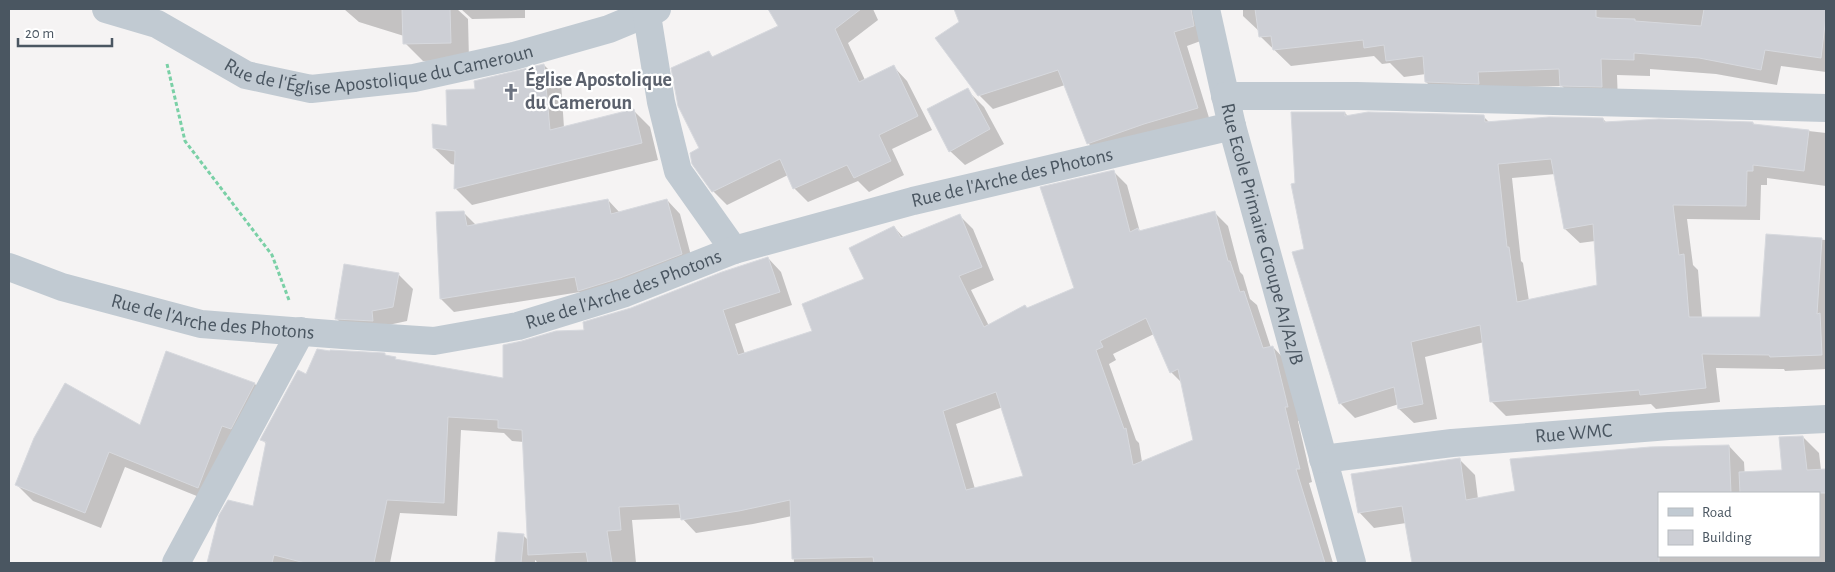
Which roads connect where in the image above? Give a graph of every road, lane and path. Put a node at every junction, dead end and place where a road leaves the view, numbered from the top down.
1 (106, 9) edge
2 (1206, 9) edge
3 (650, 11) edge
4 (155, 16) edge
5 (1225, 96) junction
6 (1826, 108) edge
7 (1232, 126) junction
8 (734, 250) junction
9 (9, 267) edge
10 (301, 331) junction
11 (1826, 419) edge
12 (1323, 459) junction
13 (176, 563) edge
14 (1352, 563) edge

1 - 4 street, Rue de l'Église Apostolique du Cameroun
2 - 5 street, Rue Ecole Primaire Groupe A1/A2/B
3 - 4 street, Rue de l'Église Apostolique du Cameroun
3 - 8 street
4 - 10 path
5 - 6 street
5 - 7 street, Rue Ecole Primaire Groupe A1/A2/B
7 - 8 street, Rue de l'Arche des Photons
7 - 12 street, Rue Ecole Primaire Groupe A1/A2/B
8 - 10 street, Rue de l'Arche des Photons
9 - 10 street, Rue de l'Arche des Photons
10 - 13 street
11 - 12 street, Rue WMC
12 - 14 street, Rue Ecole Primaire Groupe A1/A2/B

